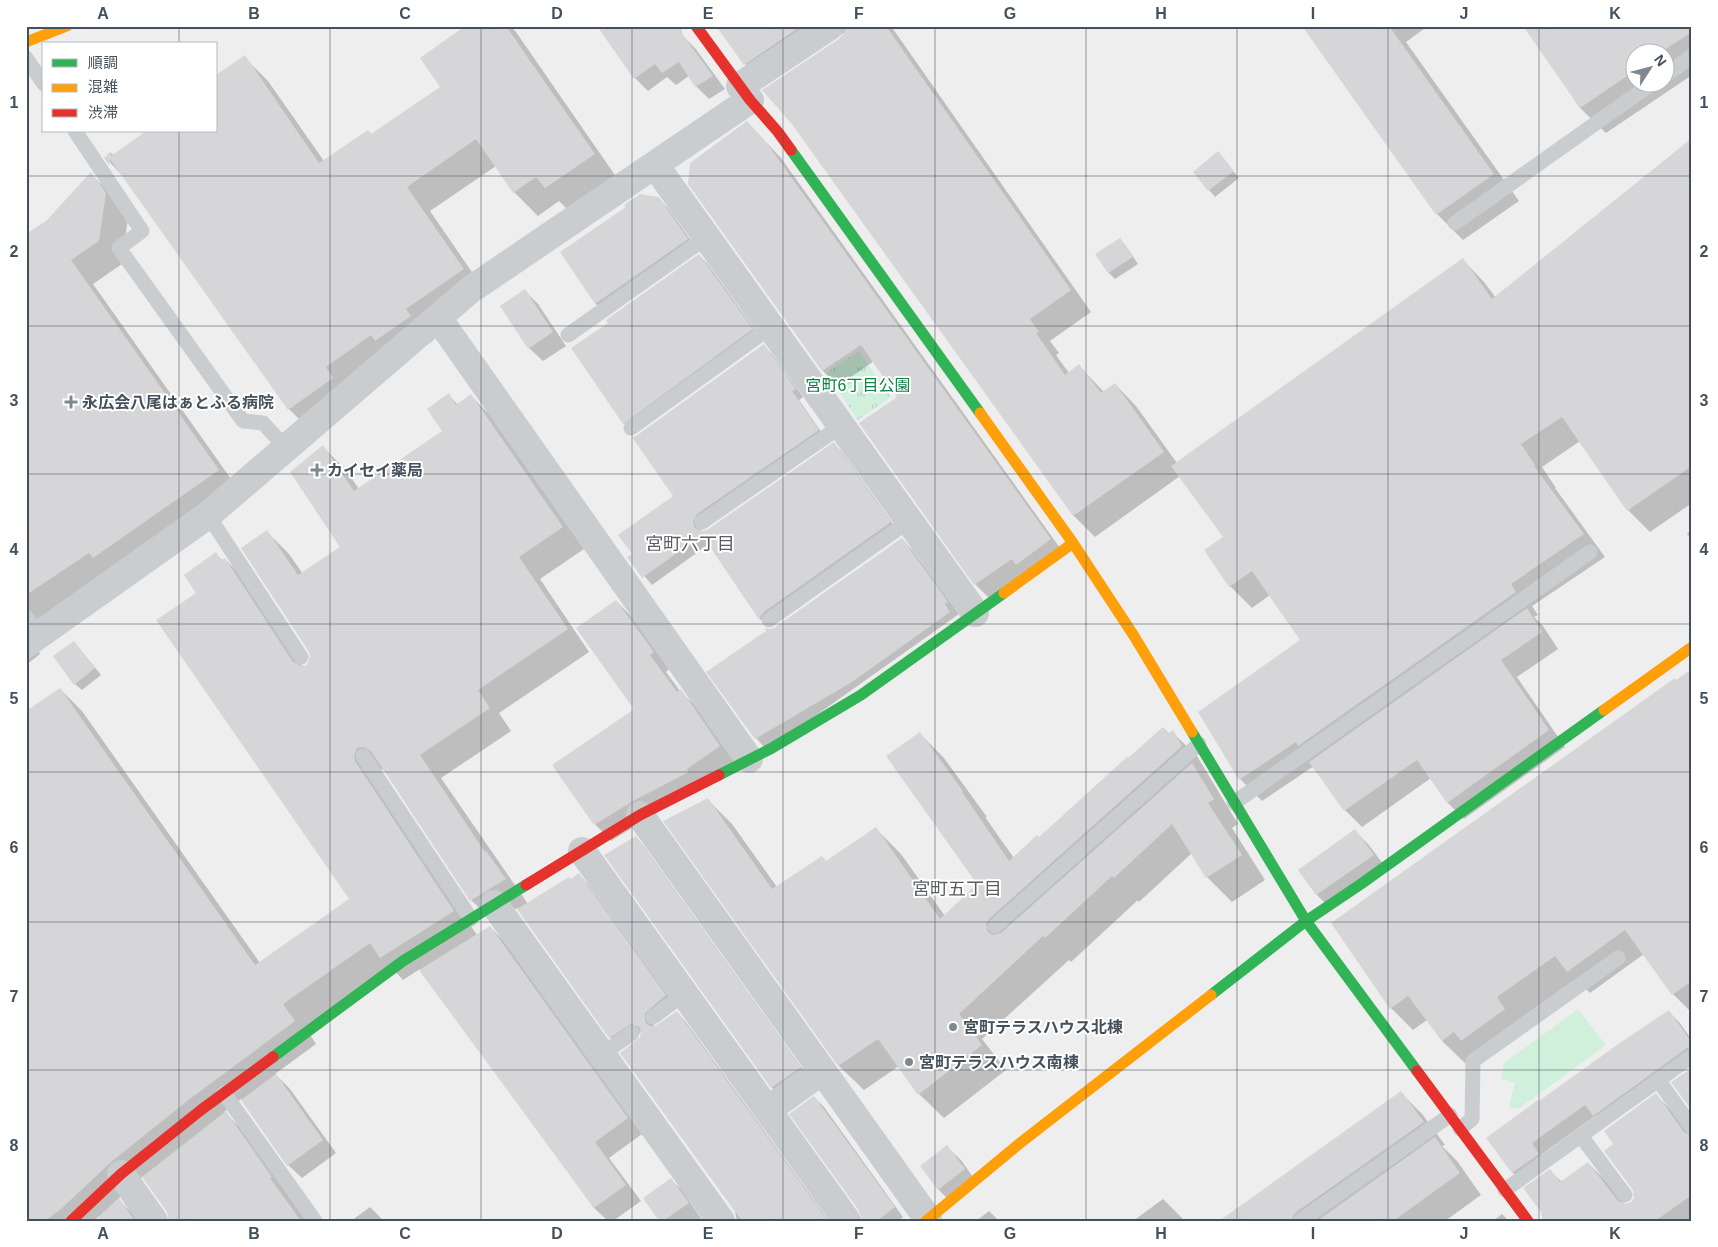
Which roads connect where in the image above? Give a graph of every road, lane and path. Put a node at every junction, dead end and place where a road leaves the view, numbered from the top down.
1 (67, 26) edge
2 (696, 26) edge
3 (830, 26) edge
4 (26, 42) edge
5 (1692, 56) edge
6 (26, 58) edge
7 (1676, 67) edge
8 (42, 81) edge
9 (1640, 92) edge
10 (745, 93) junction
11 (77, 132) edge
12 (655, 164) junction
13 (1455, 223) dead end
14 (707, 237) junction
15 (438, 318) junction
16 (771, 328) junction
17 (568, 336) dead end
18 (841, 426) junction
19 (631, 428) dead end
20 (286, 448) junction
21 (208, 515) junction
22 (909, 521) junction
23 (702, 522) dead end
24 (1072, 543) junction
25 (1590, 552) dead end
26 (975, 613) junction
27 (769, 620) dead end
28 (30, 632) edge
29 (1692, 648) edge
30 (301, 657) dead end
31 (1199, 744) junction
32 (363, 756) dead end
33 (749, 759) junction
34 (1234, 803) junction
35 (640, 815) junction
36 (582, 850) junction
37 (494, 904) junction
38 (471, 919) junction
39 (1306, 921) junction
40 (995, 926) dead end
41 (1618, 958) dead end
42 (684, 994) junction
43 (653, 1017) dead end
44 (632, 1033) dead end
45 (602, 1054) junction
46 (1692, 1056) edge
47 (822, 1071) junction
48 (1658, 1080) junction
49 (224, 1093) junction
50 (768, 1110) junction
51 (1450, 1115) junction
52 (1692, 1127) edge
53 (1460, 1129) junction
54 (1581, 1136) junction
55 (121, 1174) junction
56 (1505, 1190) junction
57 (1625, 1195) dead end
58 (927, 1220) edge
59 (71, 1221) edge
60 (154, 1221) edge
61 (315, 1221) edge
62 (721, 1221) edge
63 (847, 1221) edge
64 (1300, 1221) edge
65 (1528, 1221) edge

1 - 4 street
2 - 10 street
3 - 10 street
5 - 7 lane
6 - 8 lane
9 - 13 lane
10 - 12 street
10 - 24 street
11 - 20 lane
12 - 14 street
12 - 15 street
14 - 16 street
14 - 17 lane
15 - 20 street
15 - 33 street
16 - 18 street
16 - 19 lane
18 - 22 street
18 - 23 lane
20 - 21 street
21 - 28 street
21 - 30 lane
22 - 26 street
22 - 27 lane
24 - 26 street
24 - 31 street
25 - 34 lane
26 - 33 street
29 - 39 street
31 - 34 street
31 - 40 lane
32 - 38 lane
33 - 35 street
34 - 39 street
35 - 36 street
35 - 47 street
36 - 37 street
36 - 42 street
37 - 38 street
37 - 45 street
38 - 49 street
39 - 51 street
39 - 58 street
41 - 53 lane
42 - 43 lane
42 - 50 street
44 - 45 lane
45 - 62 street
46 - 48 lane
47 - 50 street
47 - 58 street
48 - 52 lane
48 - 54 lane
49 - 55 street
49 - 61 lane
50 - 63 street
51 - 53 street
51 - 64 lane
53 - 56 street
54 - 56 lane
54 - 57 lane
55 - 59 street
55 - 60 street
56 - 65 street

